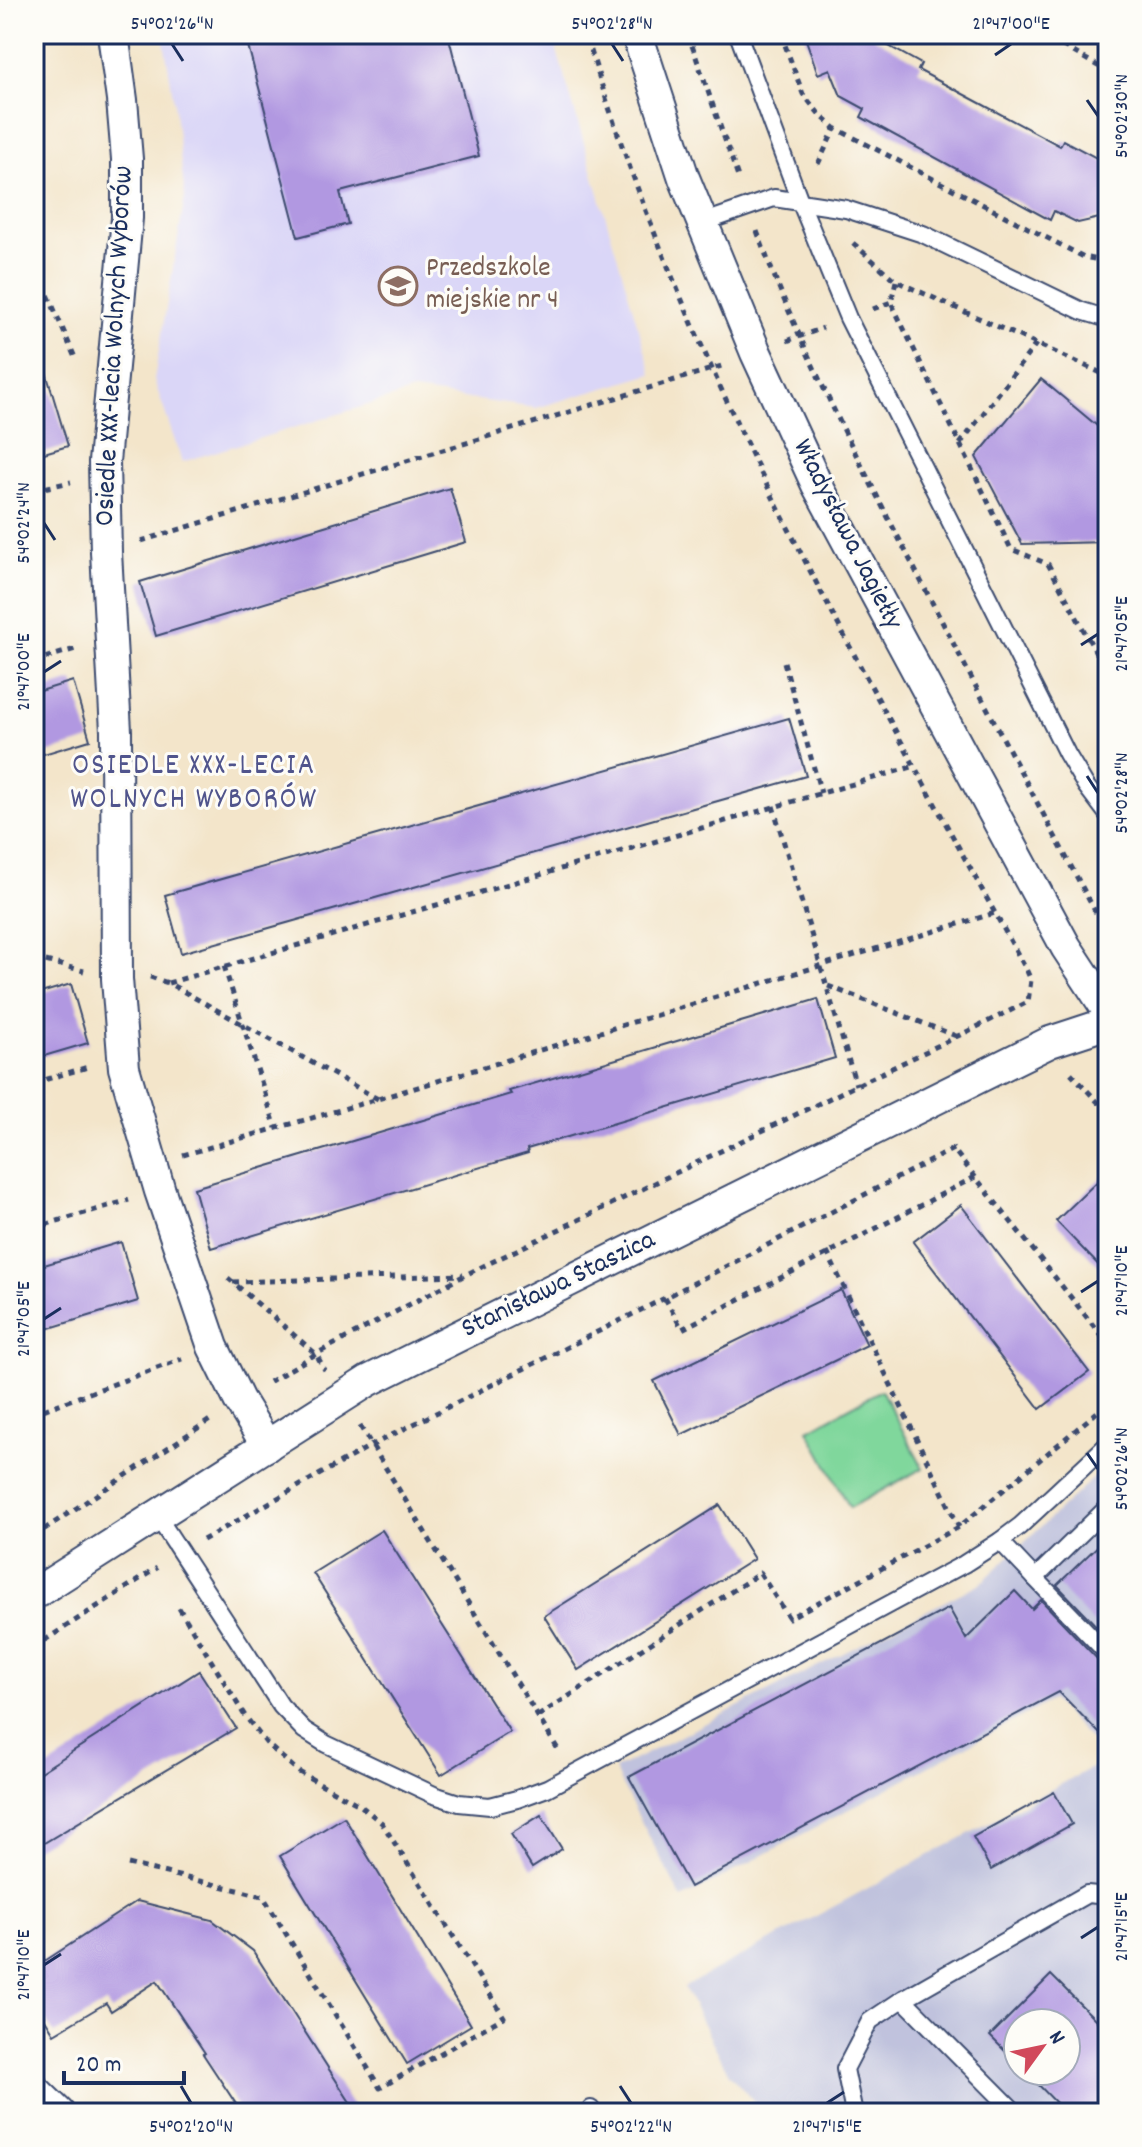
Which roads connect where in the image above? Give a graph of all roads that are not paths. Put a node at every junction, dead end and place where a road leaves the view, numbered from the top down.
1 (113, 34) edge
2 (637, 34) edge
3 (738, 34) edge
4 (800, 201) junction
5 (702, 223) junction
6 (1108, 319) edge
7 (1108, 815) edge
8 (1108, 1011) edge
9 (1108, 1023) edge
10 (1108, 1444) edge
11 (267, 1446) junction
12 (1108, 1507) edge
13 (157, 1516) junction
14 (1000, 1541) junction
15 (1035, 1578) junction
16 (34, 1594) edge
17 (1108, 1654) edge
18 (1108, 1896) edge
19 (903, 1999) junction
20 (34, 2089) edge
21 (59, 2113) edge
22 (854, 2113) edge
23 (1016, 2113) edge

1 - 11 street, Osiedle XXX-lecia Wolnych Wyborów
2 - 5 street, Władysława Jagiełły
3 - 4 lane
4 - 5 lane
4 - 6 lane
4 - 7 lane
5 - 8 street, Władysława Jagiełły
9 - 11 street, Stanisława Staszica
10 - 14 lane
11 - 13 street, Stanisława Staszica
12 - 15 lane
13 - 14 lane
13 - 16 street, Stanisława Staszica
14 - 15 lane
15 - 17 lane
18 - 19 lane
19 - 22 lane
19 - 23 lane
20 - 21 street

